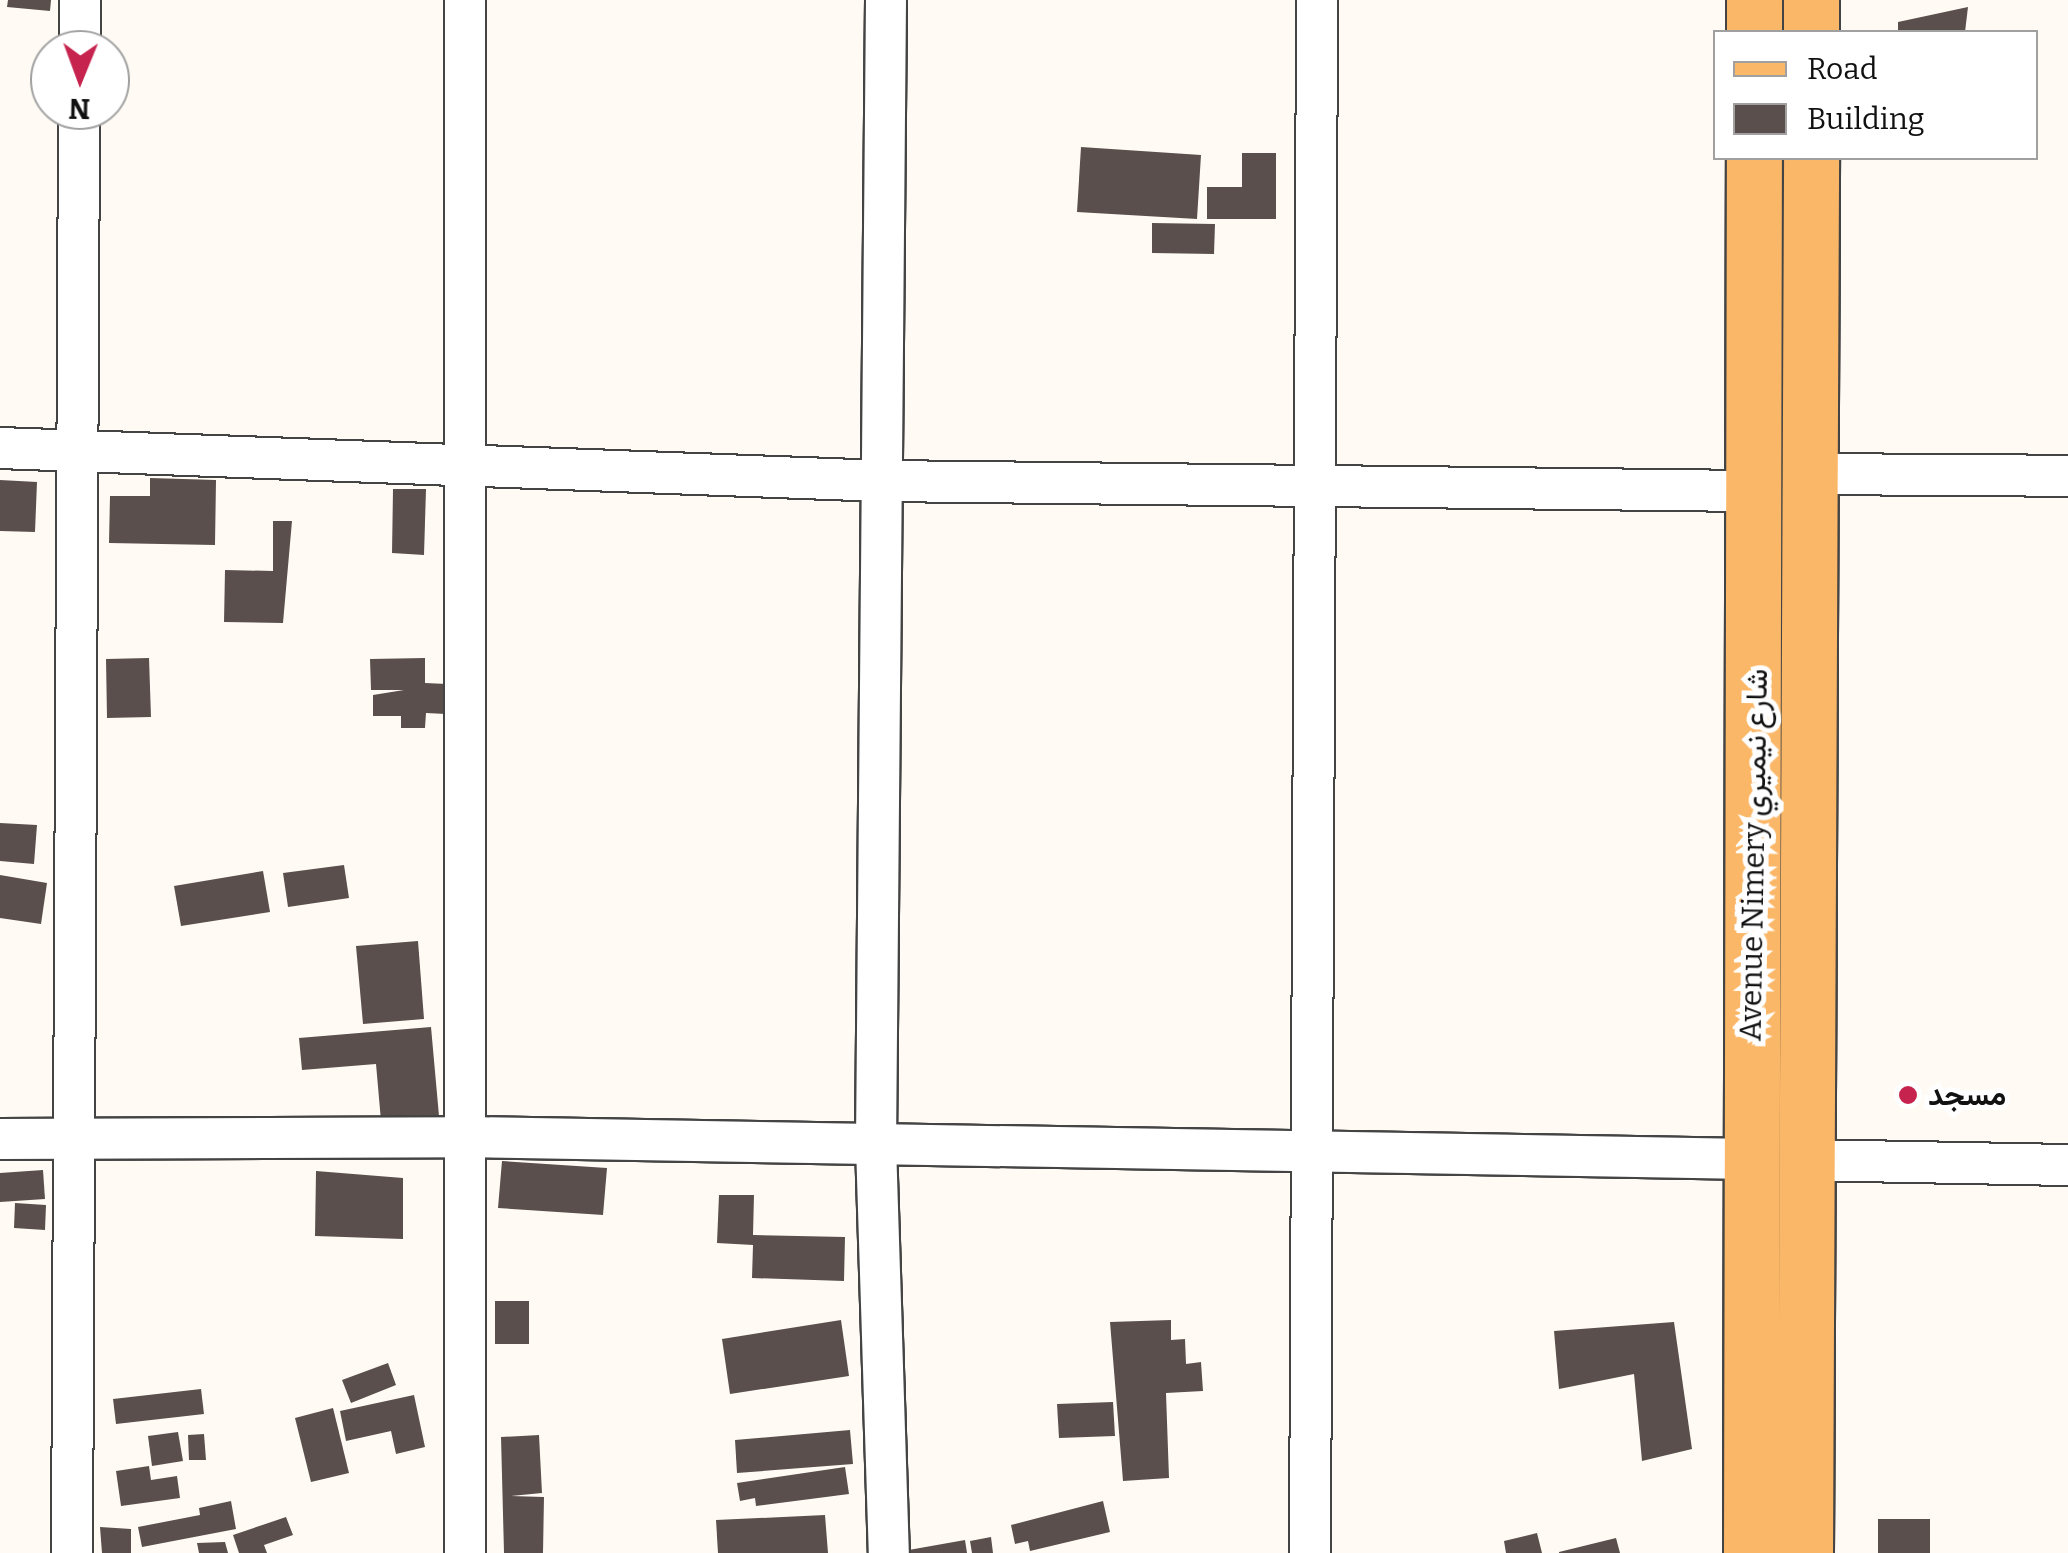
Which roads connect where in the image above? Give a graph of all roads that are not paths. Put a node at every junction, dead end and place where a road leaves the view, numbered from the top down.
1 (80, 0) edge
2 (465, 0) edge
3 (886, 0) edge
4 (1317, 0) edge
5 (1754, 0) edge
6 (1811, 0) edge
7 (80, 30) edge
8 (1754, 30) edge
9 (1811, 30) edge
10 (79, 130) edge
11 (1754, 160) edge
12 (1811, 160) edge
13 (0, 448) edge
14 (77, 452) junction
15 (465, 461) junction
16 (1810, 474) junction
17 (2068, 476) edge
18 (883, 481) junction
19 (1317, 483) junction
20 (1755, 491) junction
21 (72, 1137) junction
22 (467, 1137) junction
23 (0, 1139) edge
24 (876, 1145) junction
25 (1308, 1153) junction
26 (1750, 1159) junction
27 (1806, 1160) junction
28 (2068, 1164) edge
29 (72, 1553) edge
30 (465, 1553) edge
31 (890, 1553) edge
32 (1310, 1553) edge
33 (1751, 1553) edge
34 (1806, 1553) edge

1 - 7 street
2 - 15 street
3 - 18 street
4 - 19 street
5 - 8 main road
6 - 9 main road
10 - 14 street
11 - 20 main road, Avenue Nimery شارع نيميري
12 - 16 main road, Avenue Nimery شارع نيميري
13 - 14 street
14 - 15 street
14 - 21 street
15 - 18 street
15 - 22 street
16 - 17 street
16 - 27 main road, Avenue Nimery شارع نيميري
18 - 19 street
18 - 24 street
19 - 20 street
19 - 25 street
20 - 26 main road, Avenue Nimery شارع نيميري
21 - 22 street
21 - 23 street
21 - 29 street
22 - 24 street
22 - 30 street
24 - 25 street
24 - 31 street
25 - 26 street
25 - 32 street
26 - 33 main road, Avenue Nimery شارع نيميري
27 - 28 street
27 - 34 main road, Avenue Nimery شارع نيميري

